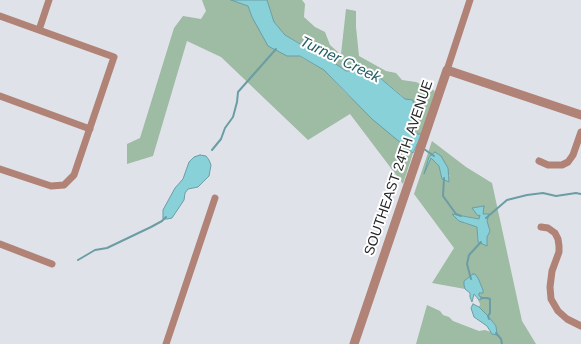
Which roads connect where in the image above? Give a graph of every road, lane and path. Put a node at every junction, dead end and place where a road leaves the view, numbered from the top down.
1 (49, 0) edge
2 (470, 0) edge
3 (0, 16) edge
4 (39, 30) junction
5 (447, 70) junction
6 (0, 96) edge
7 (581, 115) edge
8 (90, 129) junction
9 (581, 132) edge
10 (539, 161) dead end
11 (0, 169) edge
12 (215, 198) dead end
13 (541, 226) dead end
14 (0, 244) edge
15 (52, 264) dead end
16 (581, 326) edge
17 (166, 344) edge
18 (354, 344) edge

1 - 4 street
2 - 5 street, SOUTHEAST 24TH AVENUE
3 - 4 street
4 - 8 street
5 - 7 street
5 - 18 street, SOUTHEAST 24TH AVENUE
6 - 8 street
8 - 11 street
9 - 10 street
12 - 17 street
13 - 16 street
14 - 15 street

